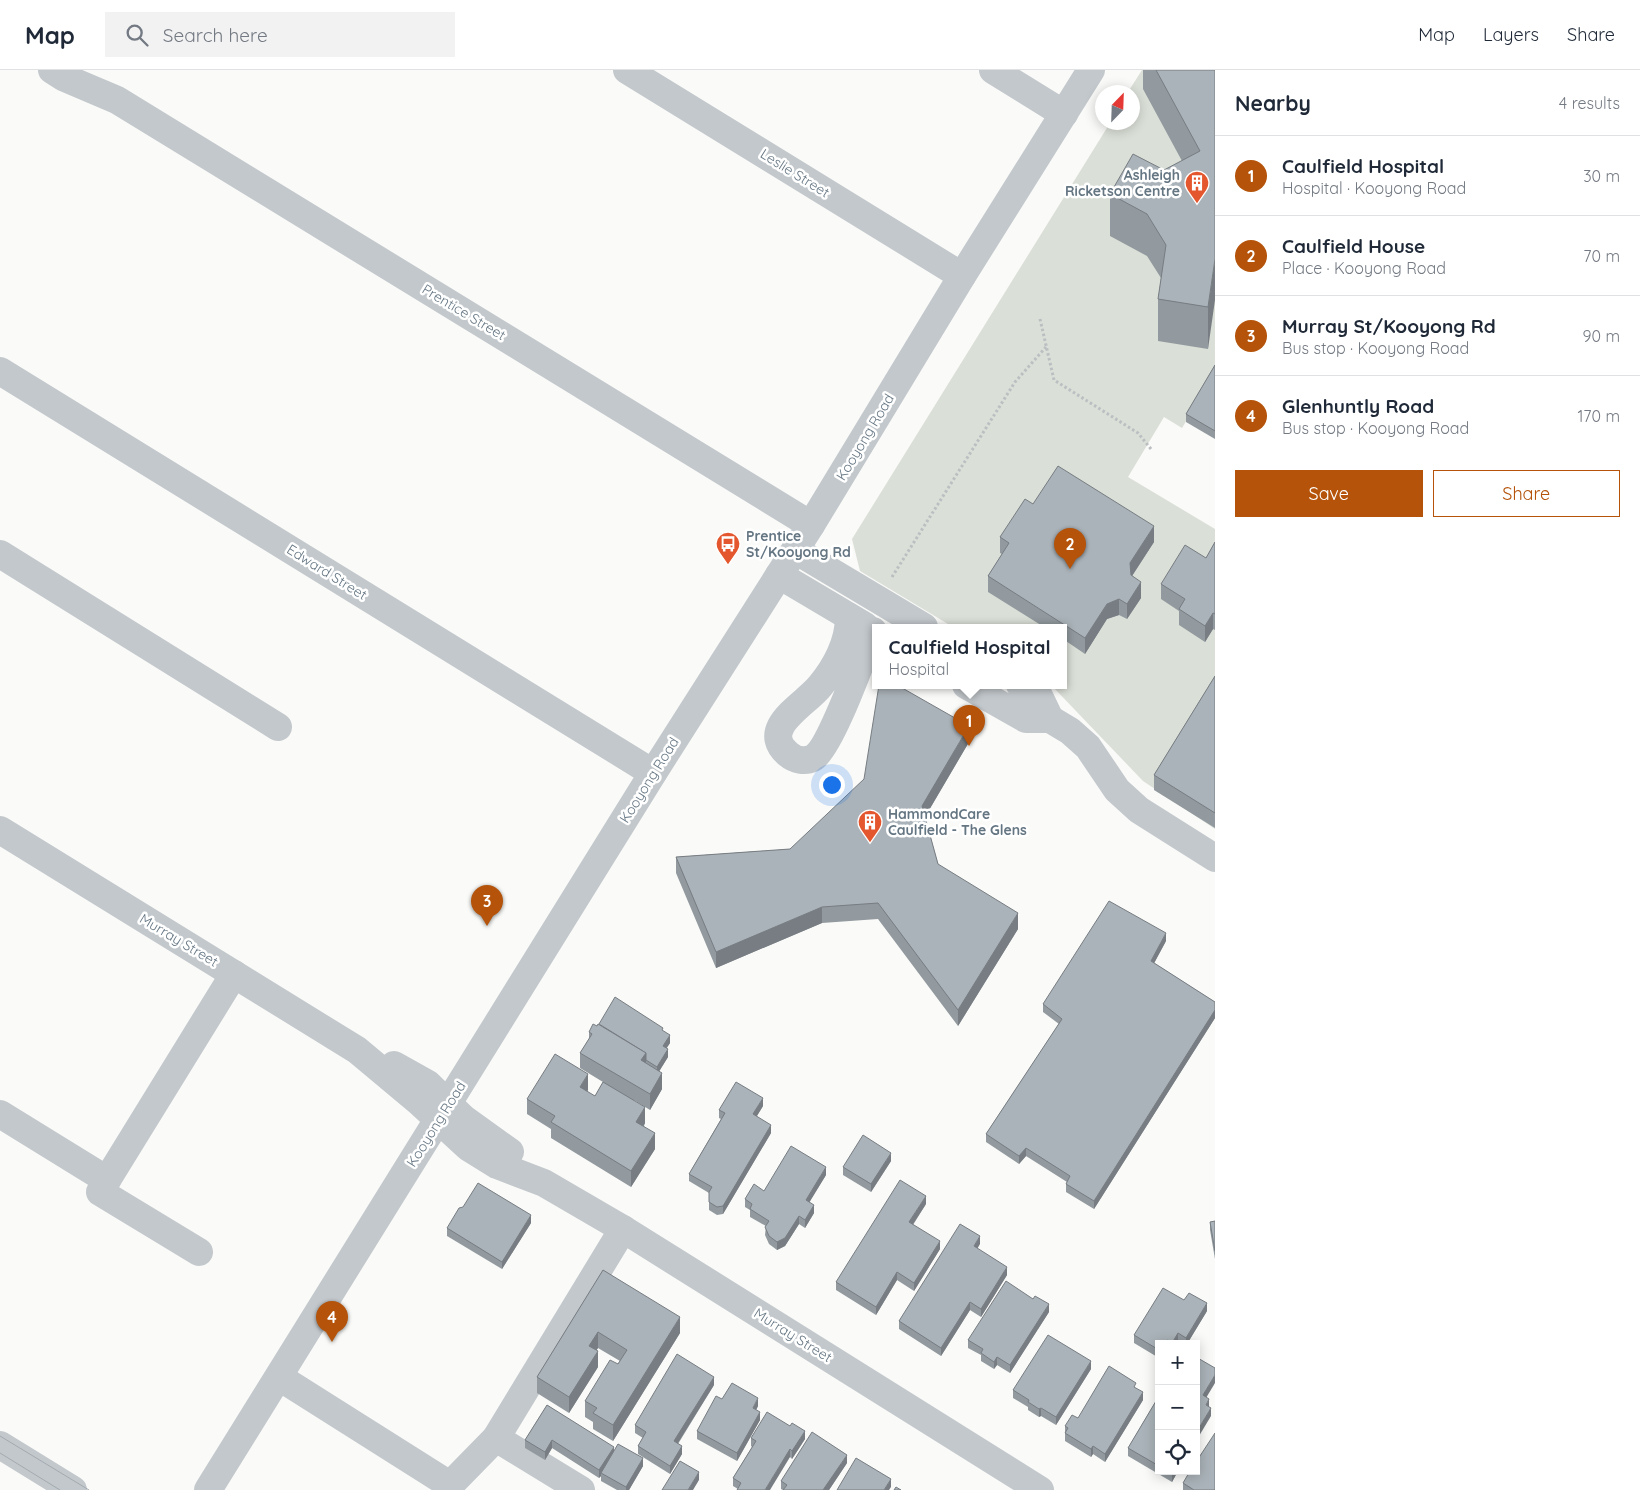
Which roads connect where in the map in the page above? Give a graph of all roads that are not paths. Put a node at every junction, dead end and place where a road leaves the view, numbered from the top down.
1 (52, 70) edge
2 (83, 70) edge
3 (627, 70) edge
4 (993, 70) edge
5 (1091, 70) edge
6 (117, 100) junction
7 (1064, 114) junction
8 (962, 276) junction
9 (0, 371) edge
10 (811, 525) junction
11 (795, 550) junction
12 (0, 554) edge
13 (779, 575) junction
14 (849, 617) junction
15 (919, 624) edge
16 (872, 631) edge
17 (872, 637) edge
18 (973, 689) edge
19 (1027, 689) edge
20 (1050, 718) junction
21 (278, 728) dead end
22 (653, 773) junction
23 (0, 830) edge
24 (1215, 858) edge
25 (234, 974) junction
26 (444, 1112) junction
27 (0, 1114) edge
28 (107, 1180) junction
29 (622, 1229) junction
30 (199, 1252) dead end
31 (279, 1377) junction
32 (496, 1438) junction
33 (0, 1445) edge
34 (73, 1490) edge
35 (208, 1490) edge
36 (581, 1490) edge
37 (1040, 1490) edge

1 - 6 street, Prentice Street
2 - 6 street, Prentice Street
3 - 8 street, Leslie Street
4 - 7 street
5 - 7 street, Kooyong Road
6 - 10 street, Prentice Street
7 - 8 street, Kooyong Road
8 - 10 street, Kooyong Road
9 - 22 street, Edward Street
10 - 11 street, Kooyong Road
11 - 13 street, Kooyong Road
11 - 15 street
12 - 21 street
13 - 14 street
13 - 22 street, Kooyong Road
14 - 16 street
14 - 17 street
18 - 20 street
19 - 20 street
20 - 24 street
22 - 26 street, Kooyong Road
23 - 25 street, Murray Street
25 - 26 street, Murray Street
25 - 28 street
26 - 29 street, Murray Street
26 - 31 street, Kooyong Road
27 - 28 street
28 - 30 street
29 - 32 street
29 - 37 street, Murray Street
31 - 32 street
31 - 35 street, Kooyong Road
32 - 36 street
33 - 34 street

